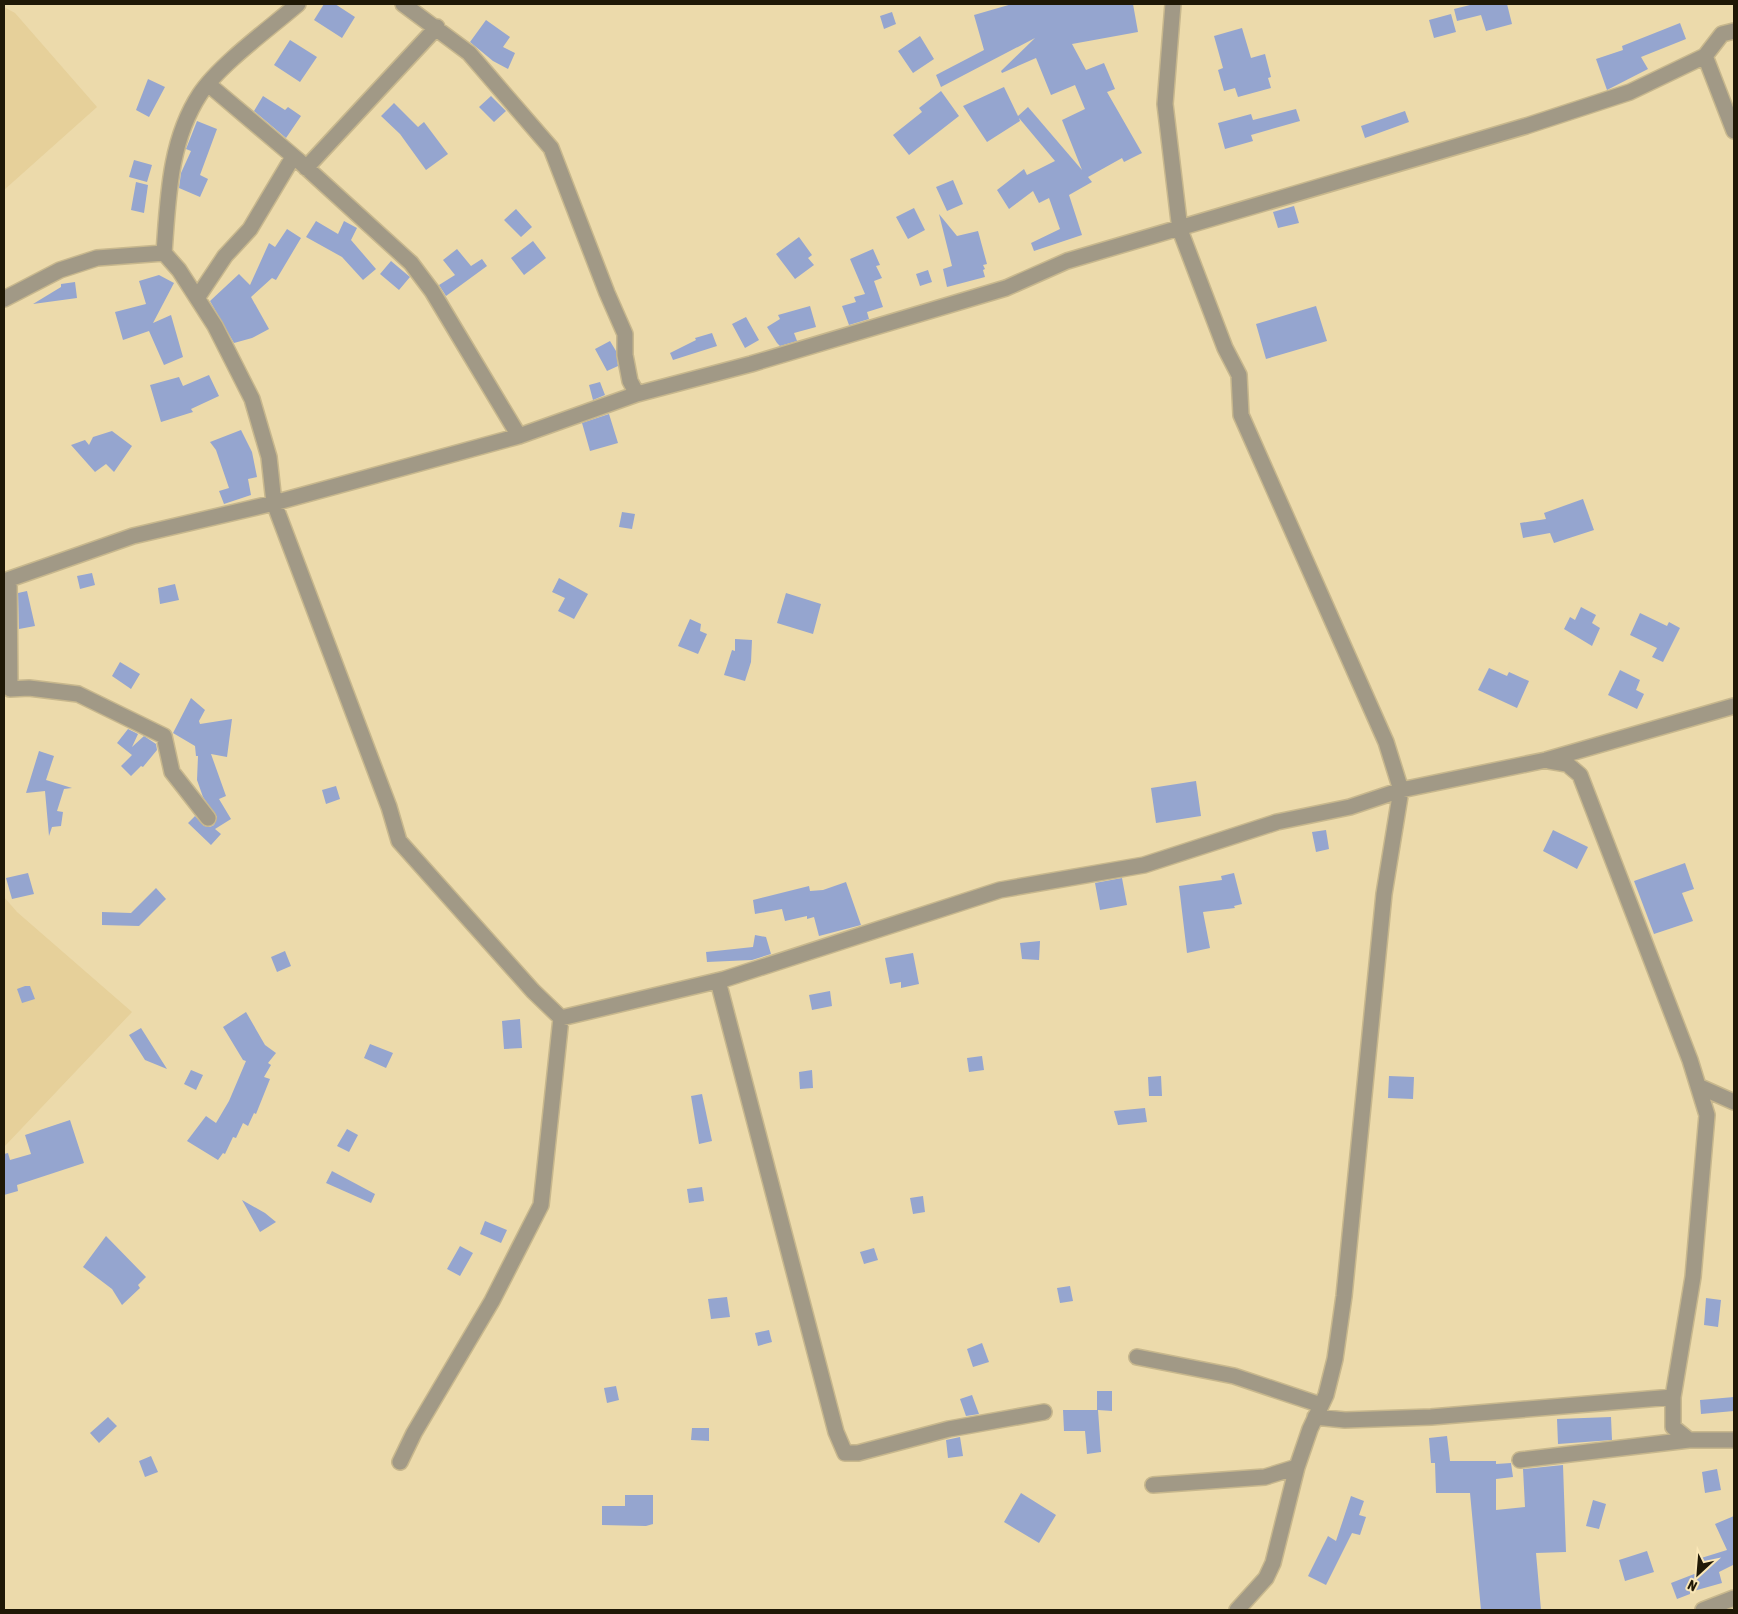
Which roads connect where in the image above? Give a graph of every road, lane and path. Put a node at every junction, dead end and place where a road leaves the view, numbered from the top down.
1 (298, 4) edge
2 (403, 4) edge
3 (1173, 4) edge
4 (437, 27) junction
5 (1734, 31) edge
6 (1705, 56) junction
7 (208, 84) junction
8 (1734, 131) edge
9 (293, 157) junction
10 (306, 168) junction
11 (1180, 230) junction
12 (164, 253) junction
13 (197, 298) junction
14 (4, 299) edge
15 (637, 394) junction
16 (519, 436) junction
17 (274, 502) junction
18 (6, 580) edge
19 (1734, 706) edge
20 (1546, 760) junction
21 (1401, 790) junction
22 (208, 818) dead end
23 (718, 981) junction
24 (561, 1018) junction
25 (1698, 1086) junction
26 (1734, 1102) edge
27 (1137, 1357) dead end
28 (1673, 1397) junction
29 (1318, 1411) junction
30 (1044, 1412) dead end
31 (1689, 1440) junction
32 (1734, 1440) edge
33 (1520, 1460) dead end
34 (400, 1462) dead end
35 (1297, 1467) junction
36 (1154, 1485) dead end
37 (1734, 1598) edge
38 (1236, 1610) edge
39 (1704, 1610) edge

1 - 7 street
2 - 4 street
3 - 11 street
4 - 10 street
4 - 15 street
5 - 6 street
6 - 8 street
6 - 11 street
7 - 9 street
7 - 12 street
9 - 10 street
9 - 13 street
10 - 16 street
11 - 15 street
11 - 21 street
12 - 13 street
12 - 14 street
13 - 17 street
15 - 16 street
16 - 17 street
17 - 18 street
17 - 24 street
18 - 22 street
19 - 20 street
20 - 21 street
20 - 25 street
21 - 23 street
21 - 29 street
23 - 24 street
23 - 30 street
24 - 34 street
25 - 26 street
25 - 28 street
27 - 29 street
28 - 29 street
28 - 31 street
29 - 35 street
31 - 32 street
31 - 33 street
35 - 36 street
35 - 38 street
37 - 39 street

